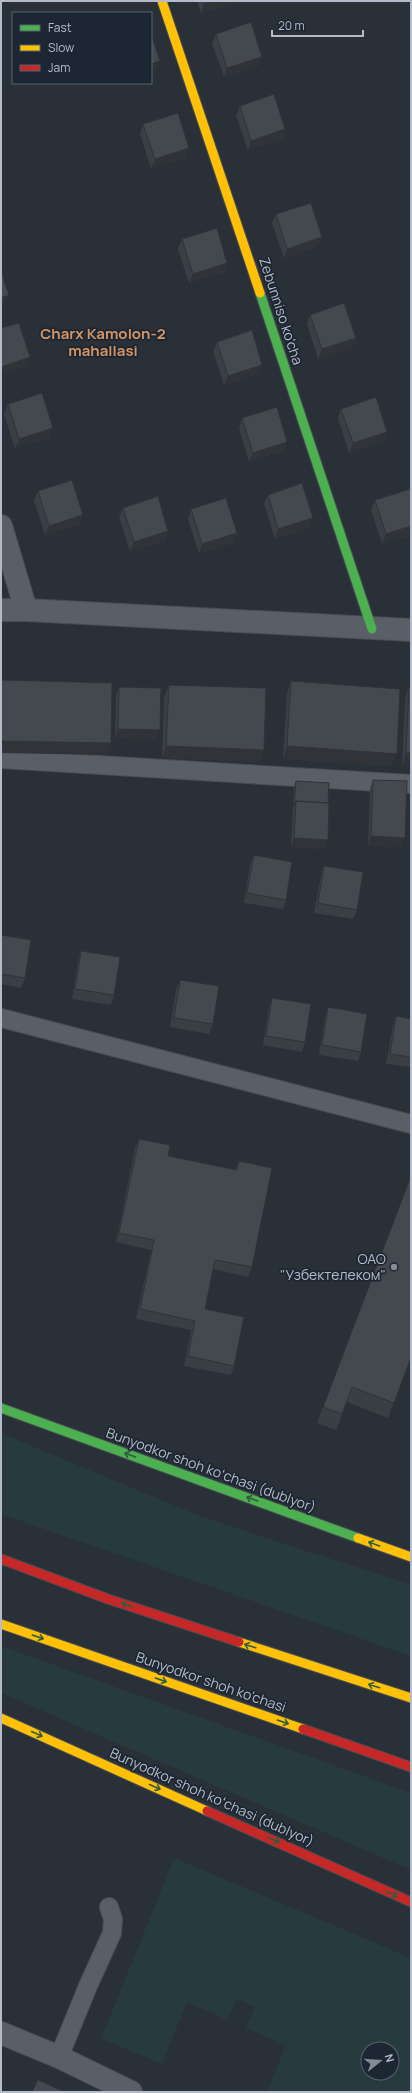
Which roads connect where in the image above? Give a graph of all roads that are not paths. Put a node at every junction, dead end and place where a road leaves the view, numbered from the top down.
1 (162, 1) edge
2 (1, 526) edge
3 (1, 610) edge
4 (26, 610) junction
5 (372, 629) junction
6 (411, 630) edge
7 (1, 759) edge
8 (411, 784) edge
9 (1, 1018) edge
10 (411, 1124) edge
11 (1, 1408) edge
12 (411, 1557) edge
13 (1, 1559) edge
14 (1, 1624) edge
15 (411, 1698) edge
16 (1, 1718) edge
17 (411, 1767) edge
18 (411, 1902) edge
19 (109, 1907) dead end
20 (1, 2033) edge
21 (59, 2057) junction
22 (131, 2092) edge

1 - 5 street, Zebunniso ko'cha
2 - 4 street
3 - 4 street
4 - 5 street
5 - 6 street
7 - 8 lane
9 - 10 lane
12 -> 11 street, Bunyodkor shoh koʻchasi (dublyor)
15 -> 13 street
14 -> 17 street, Bunyodkor shoh ko'chasi
16 -> 18 street, Bunyodkor shoh koʻchasi (dublyor)
19 - 21 lane
20 - 21 street
21 - 22 street

